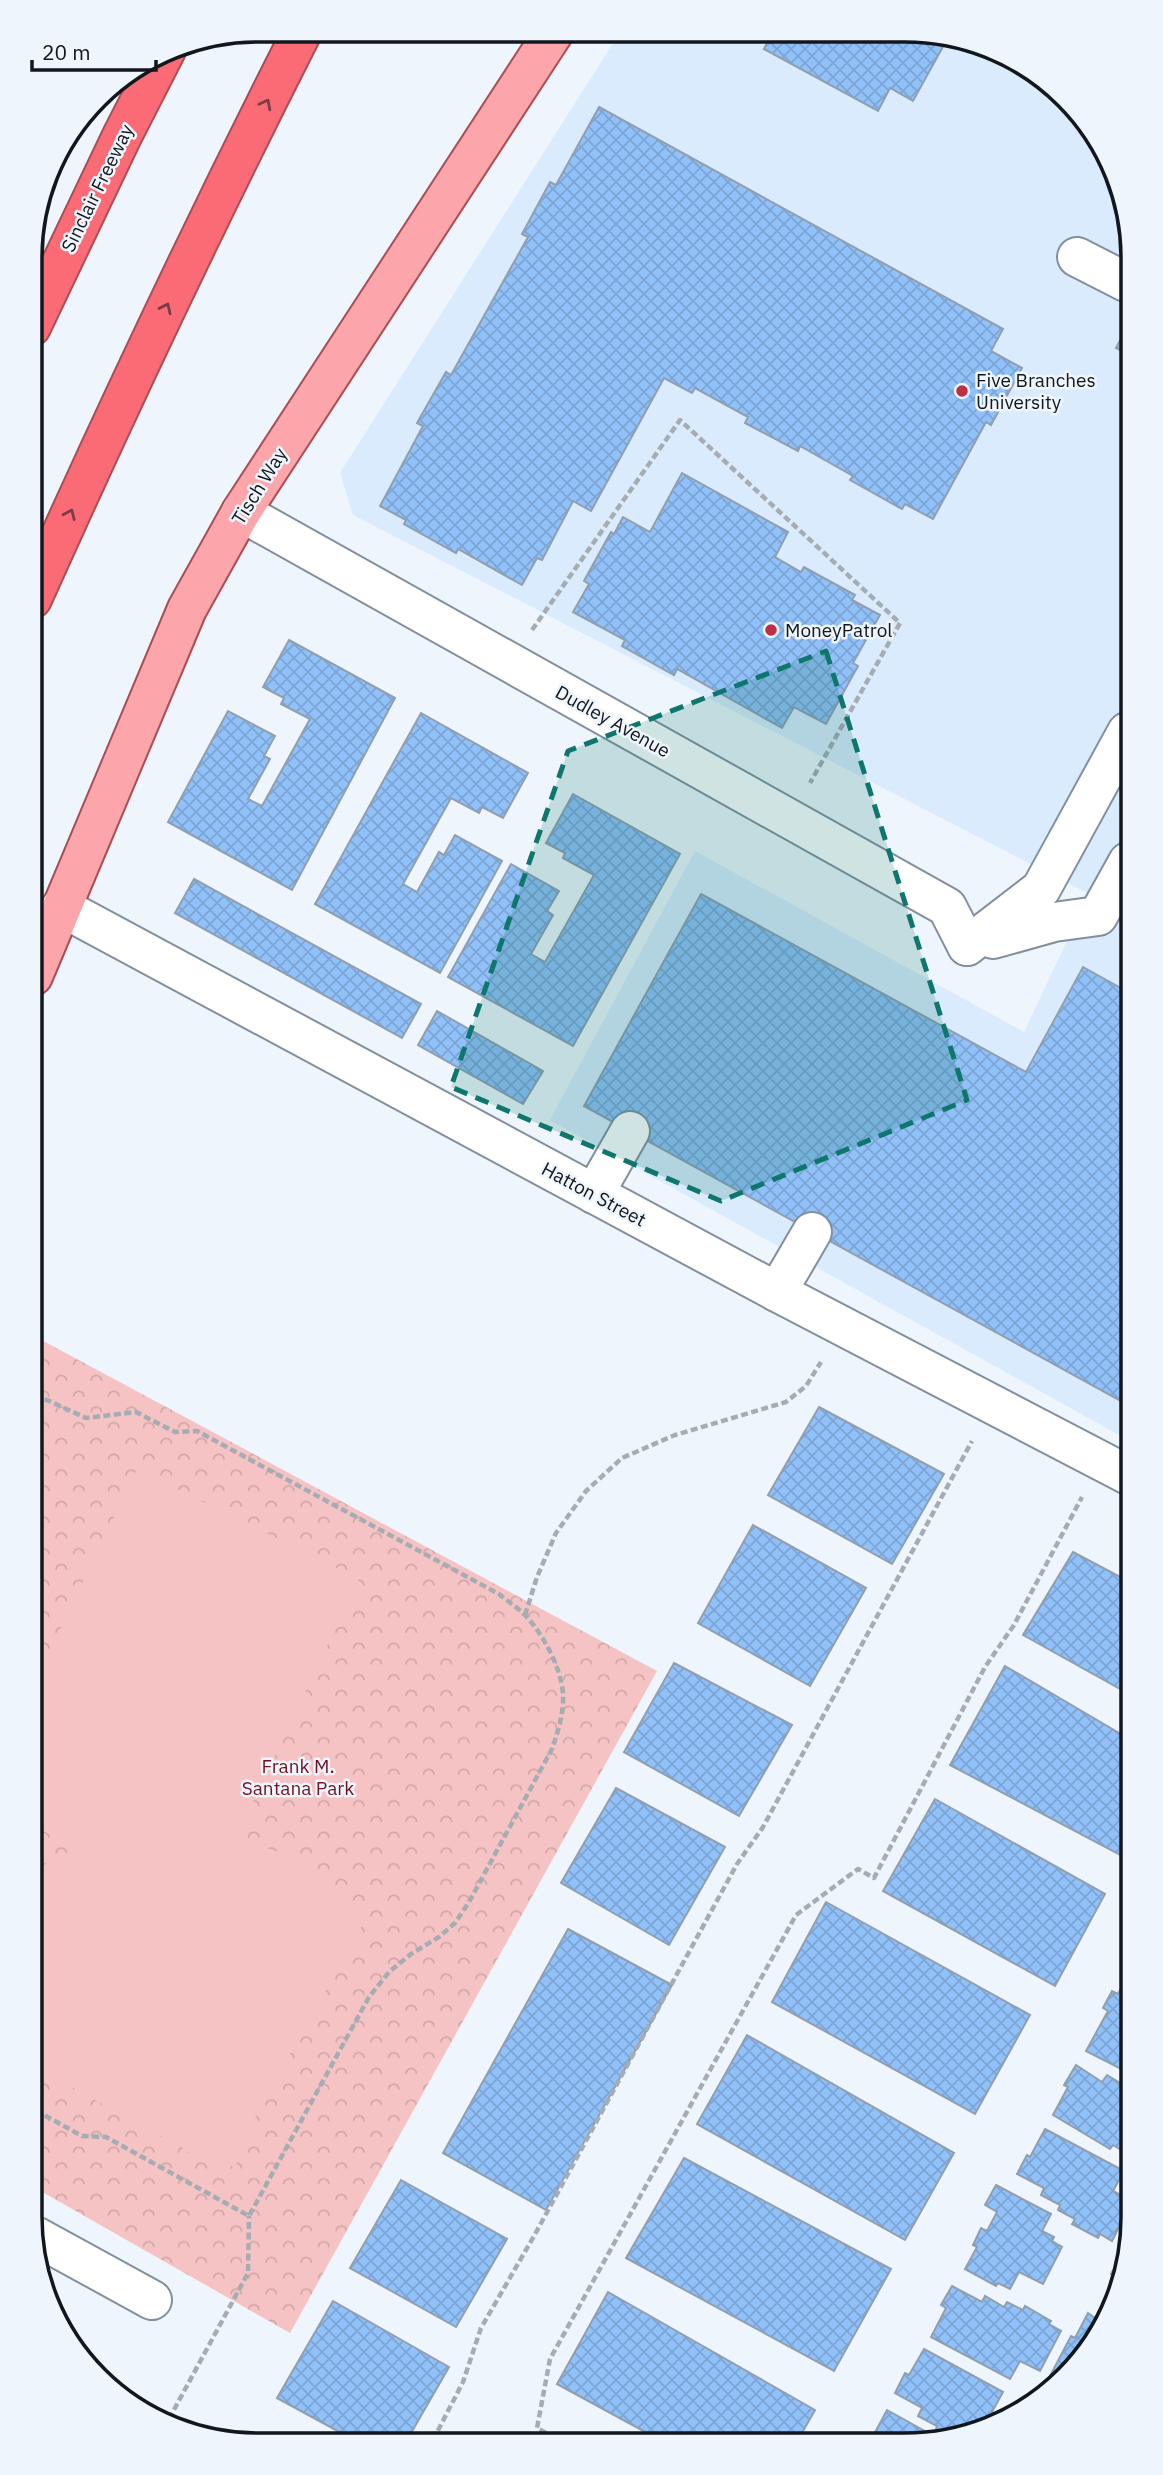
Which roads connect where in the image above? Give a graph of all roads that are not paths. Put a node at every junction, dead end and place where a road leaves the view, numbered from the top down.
1 (297, 42) edge
2 (547, 42) edge
3 (157, 67) edge
4 (1077, 257) dead end
5 (1121, 279) edge
6 (42, 304) edge
7 (241, 512) junction
8 (42, 577) edge
9 (1121, 743) edge
10 (1121, 875) edge
11 (61, 907) junction
12 (967, 946) junction
13 (42, 954) edge
14 (630, 1131) dead end
15 (594, 1194) junction
16 (812, 1231) dead end
17 (777, 1292) junction
18 (1121, 1471) edge
19 (44, 2241) edge
20 (152, 2300) dead end

8 -> 1 highway
2 - 7 main road, Tisch Way
3 - 6 highway, Sinclair Freeway
4 - 5 street
7 - 11 main road, Tisch Way
7 - 12 street, Dudley Avenue
9 - 12 street
10 - 12 street
11 - 13 main road, Tisch Way
11 - 15 street, Hatton Street
14 - 15 street
15 - 17 street, Hatton Street
16 - 17 street
17 - 18 street, Hatton Street
19 - 20 street

